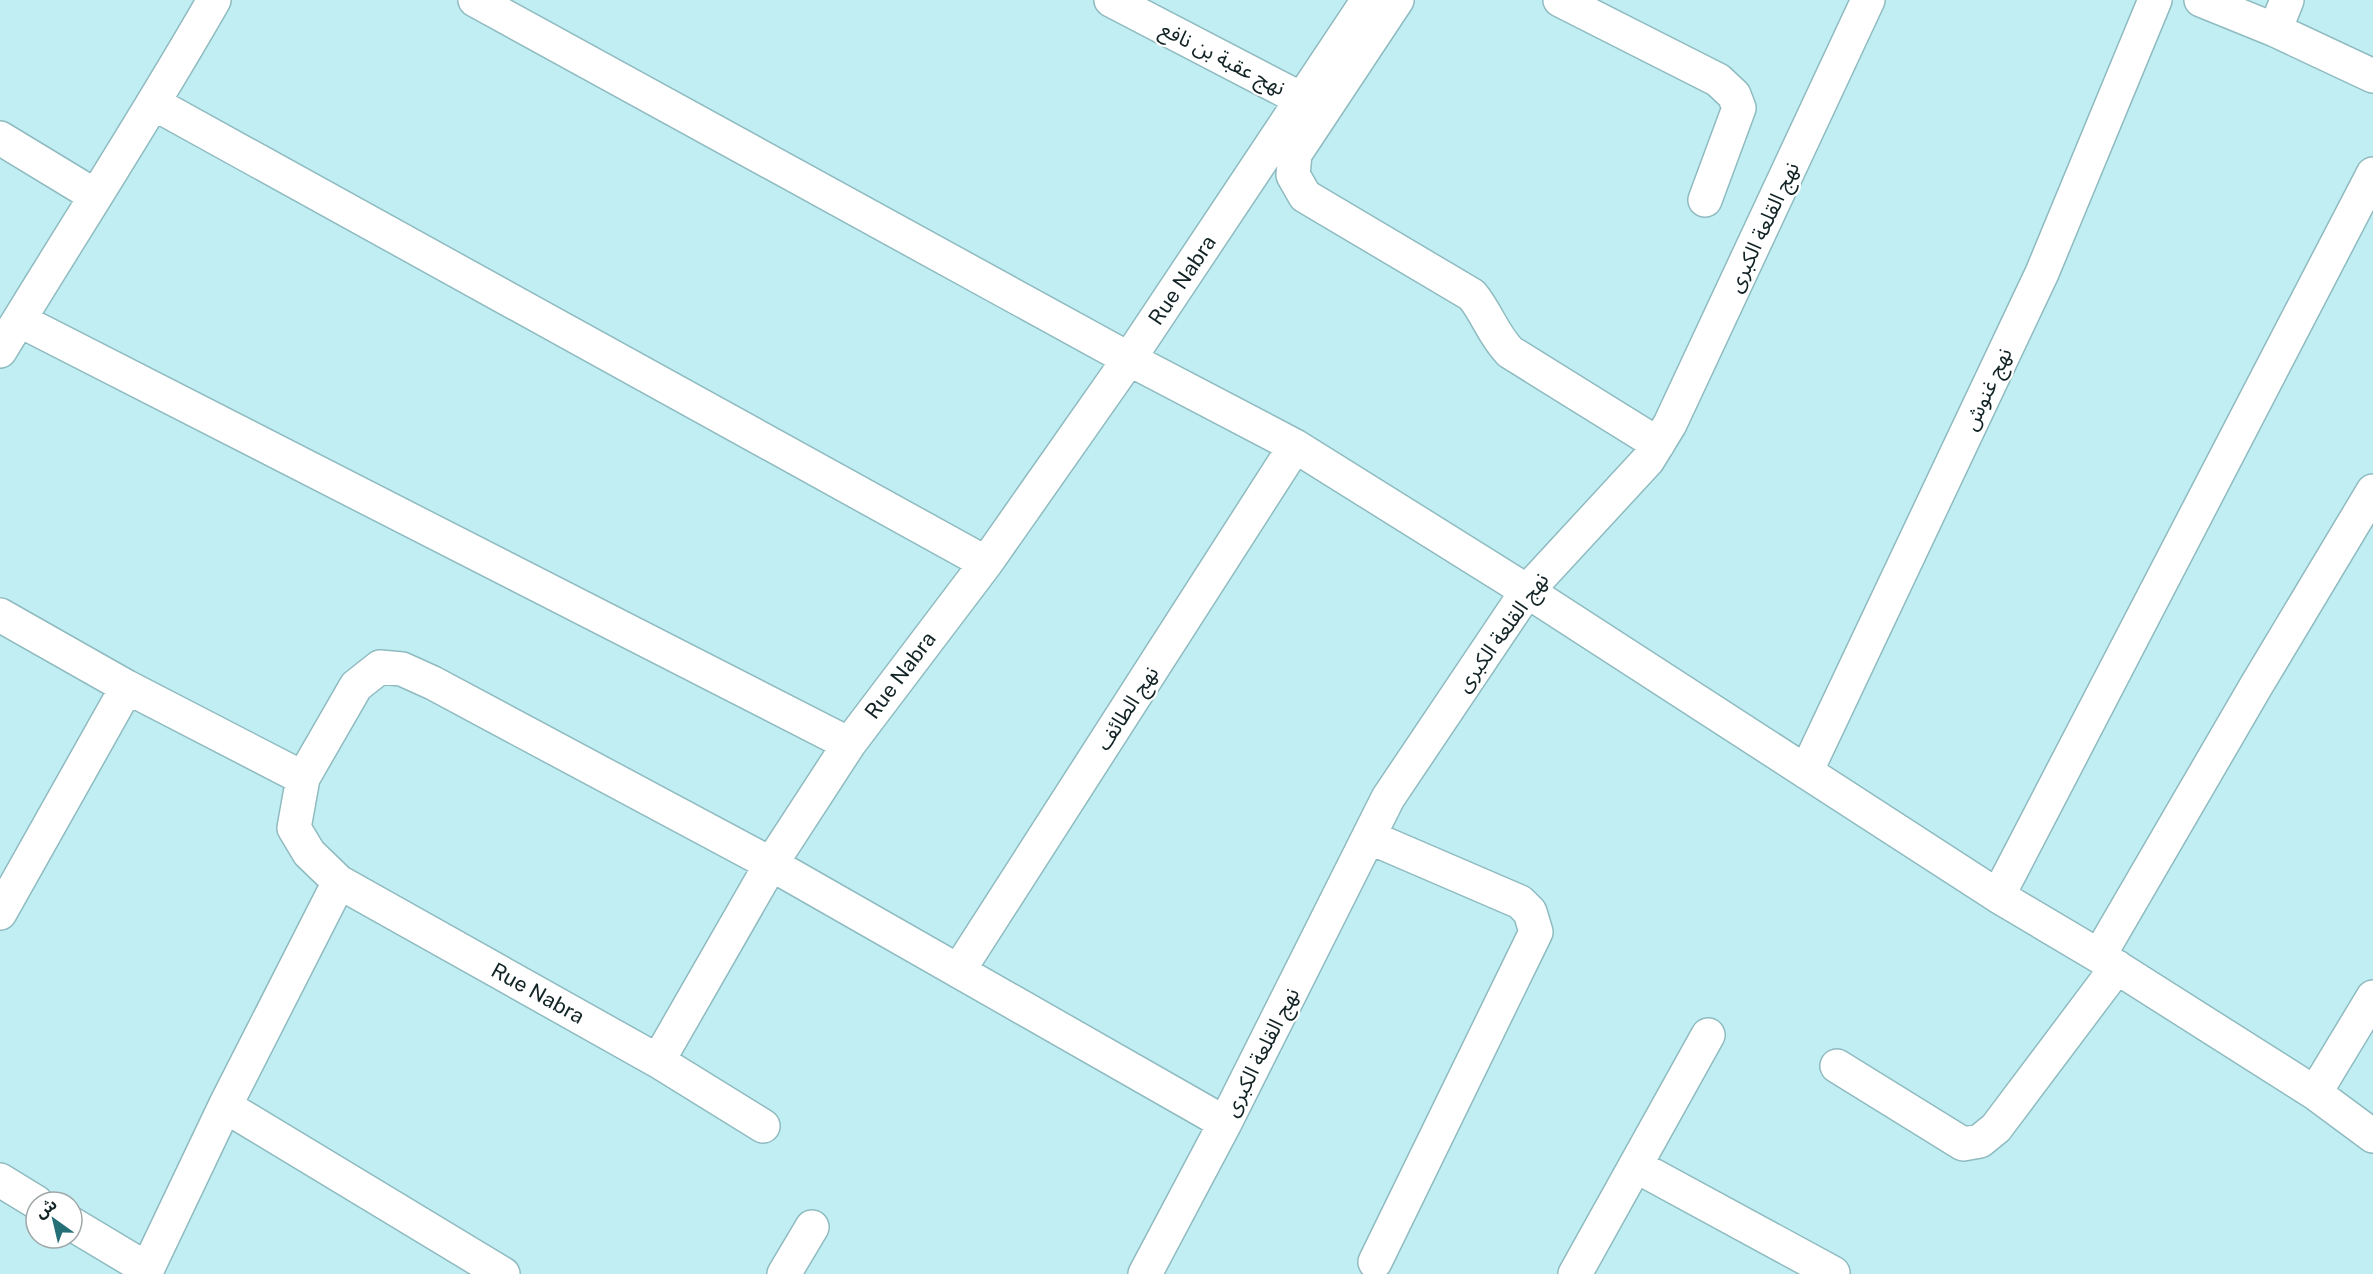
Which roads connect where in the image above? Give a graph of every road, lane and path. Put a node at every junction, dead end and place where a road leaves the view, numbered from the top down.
1 (214, 0) edge
2 (475, 0) edge
3 (1111, 0) edge
4 (1368, 0) edge
5 (1397, 0) edge
6 (1560, 0) edge
7 (1868, 0) edge
8 (2155, 0) edge
9 (2201, 0) edge
10 (2287, 0) edge
11 (2275, 30) junction
12 (2373, 76) edge
13 (1303, 100) junction
14 (155, 104) junction
15 (0, 138) edge
16 (2373, 174) edge
17 (94, 195) junction
18 (1705, 200) dead end
19 (19, 320) junction
20 (0, 351) edge
21 (1129, 359) junction
22 (1658, 444) junction
23 (1295, 446) junction
24 (2373, 491) edge
25 (986, 562) junction
26 (1527, 591) junction
27 (0, 615) edge
28 (127, 687) junction
29 (849, 744) junction
30 (1806, 772) junction
31 (303, 778) junction
32 (1369, 837) junction
33 (771, 864) junction
34 (339, 882) junction
35 (1998, 896) junction
36 (0, 913) edge
37 (2108, 962) junction
38 (959, 970) junction
39 (2373, 997) edge
40 (1708, 1035) dead end
41 (658, 1061) junction
42 (1837, 1066) dead end
43 (2315, 1093) junction
44 (225, 1106) junction
45 (1225, 1123) junction
46 (763, 1126) dead end
47 (2373, 1136) edge
48 (1636, 1166) junction
49 (0, 1180) edge
50 (24, 1195) edge
51 (812, 1227) dead end
52 (84, 1232) edge
53 (1375, 1263) dead end
54 (146, 1271) edge
55 (1153, 1271) edge
56 (498, 1273) edge
57 (1833, 1273) edge
58 (784, 1274) edge
59 (1575, 1274) edge

1 - 14 street
2 - 21 street
3 - 13 street, نهج عقبة بن نافع
4 - 13 street, Rue Nabra
5 - 22 street
6 - 18 street
7 - 22 street, نهج القلعة الكبرى
8 - 30 street, نهج غنوش
9 - 11 street
10 - 11 street
11 - 12 street
13 - 21 street, Rue Nabra
14 - 17 street
14 - 25 street
15 - 17 street
16 - 35 street
17 - 19 street
19 - 20 street
19 - 29 street
21 - 23 street
21 - 25 street, Rue Nabra
22 - 26 street, نهج القلعة الكبرى
23 - 26 street
23 - 38 street, نهج الطائف
24 - 37 street
25 - 29 street, Rue Nabra
26 - 30 street
26 - 32 street, نهج القلعة الكبرى
27 - 28 street
28 - 31 street
28 - 36 street
29 - 33 street, Rue Nabra
30 - 35 street
31 - 33 street
31 - 34 street, Rue Nabra
32 - 45 street, نهج القلعة الكبرى
32 - 53 street
33 - 38 street
33 - 41 street, Rue Nabra
34 - 41 street, Rue Nabra
34 - 44 street
35 - 37 street
37 - 42 street
37 - 43 street
38 - 45 street
39 - 43 street
40 - 48 street
41 - 46 street
43 - 47 street
44 - 54 street
44 - 56 street
45 - 55 street, نهج القلعة الكبرى
48 - 57 street
48 - 59 street
49 - 50 street
51 - 58 street
52 - 54 street

